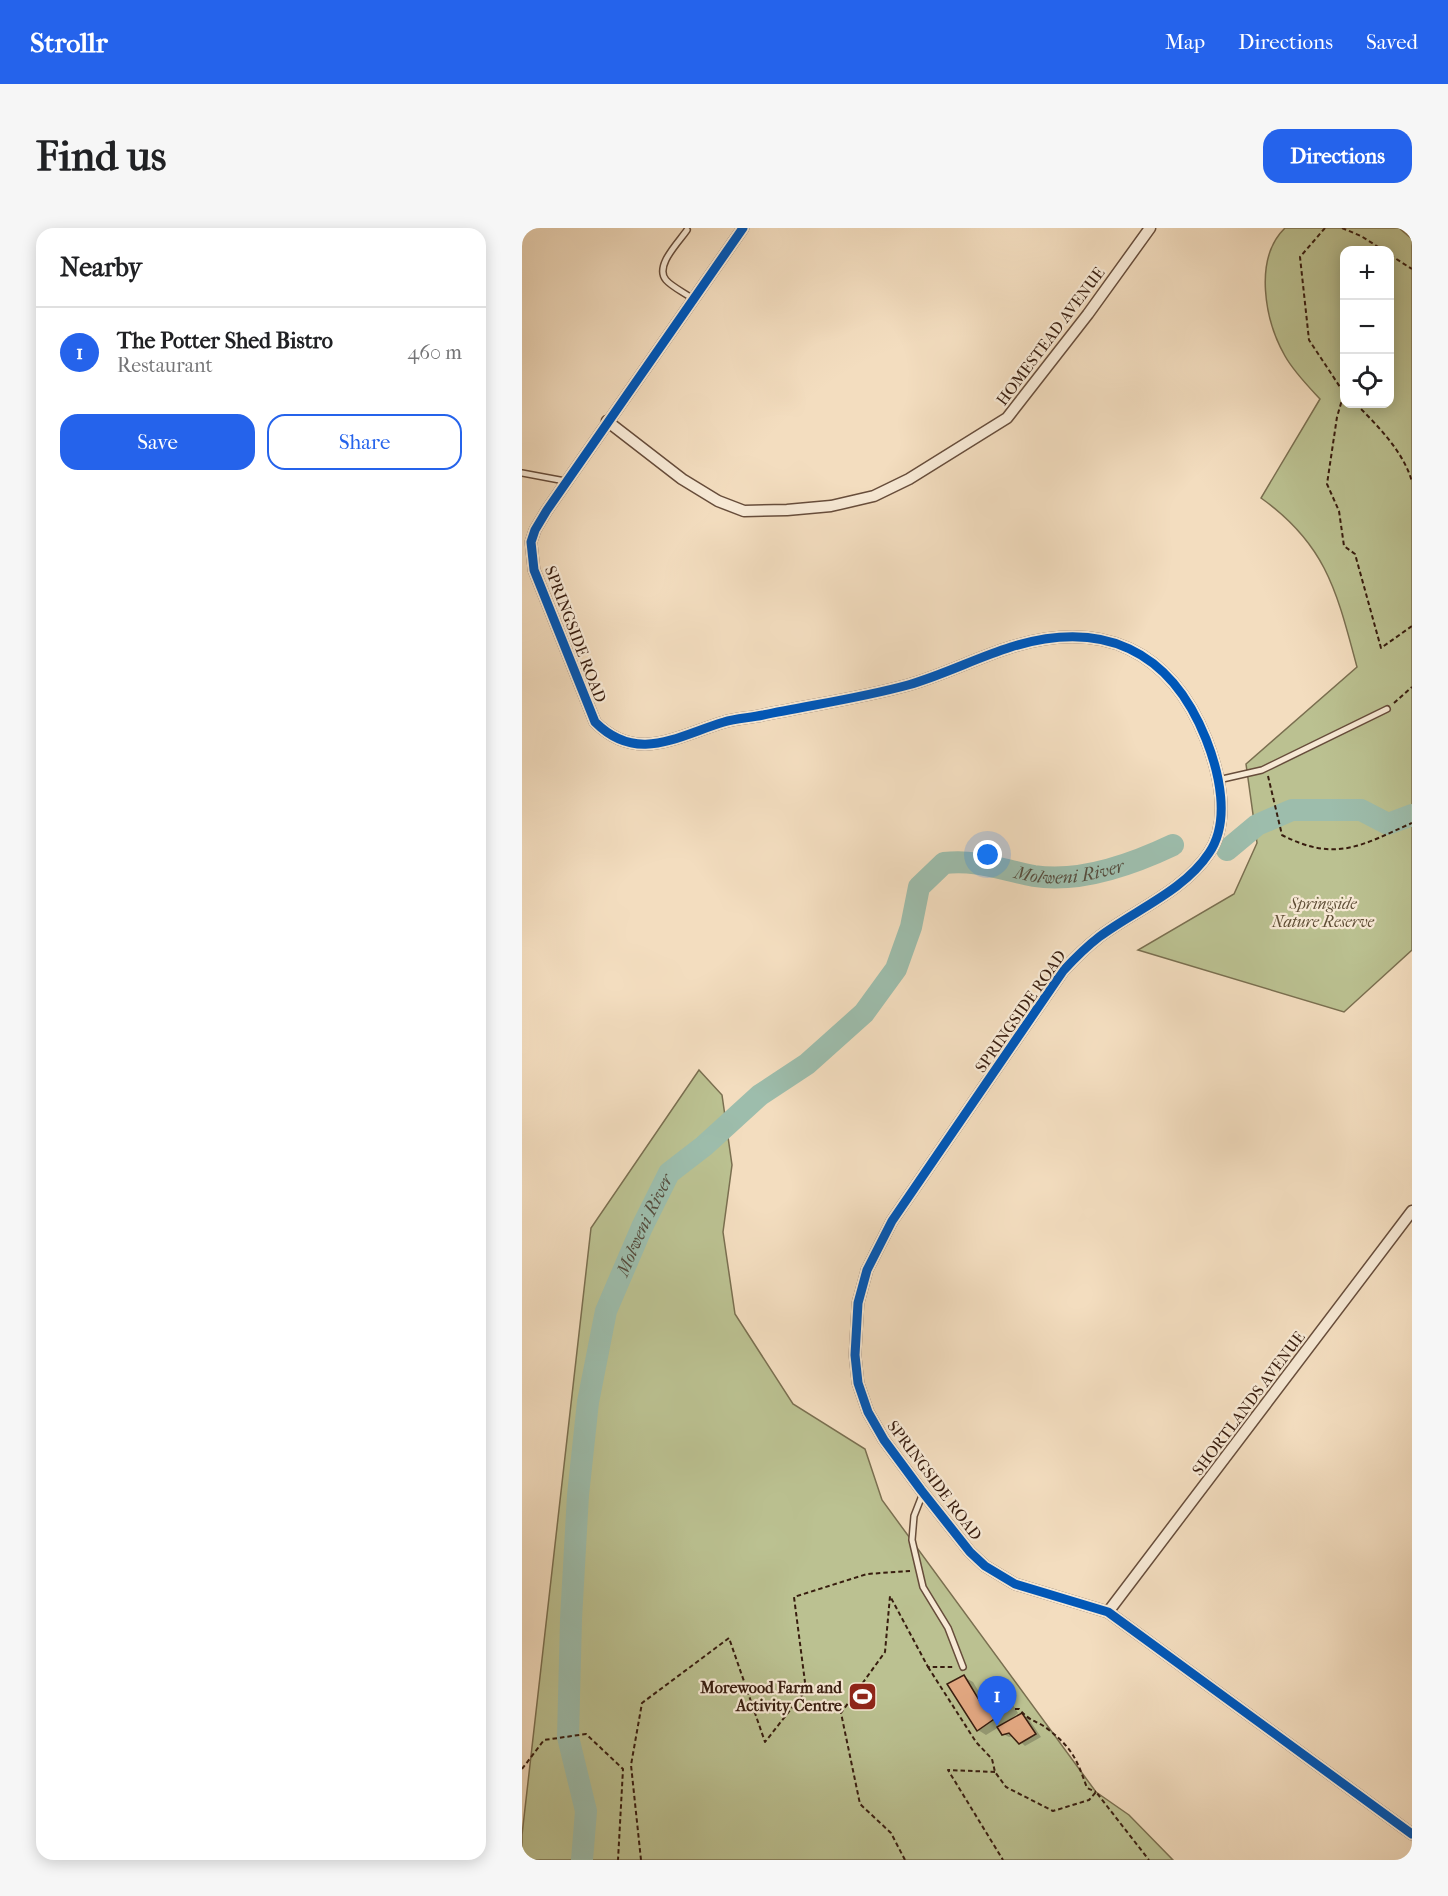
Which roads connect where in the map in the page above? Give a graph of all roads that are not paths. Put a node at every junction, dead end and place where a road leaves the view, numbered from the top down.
1 (743, 228) edge
2 (1150, 228) edge
3 (687, 230) dead end
4 (693, 299) junction
5 (607, 421) junction
6 (522, 473) edge
7 (565, 481) junction
8 (1388, 709) road end
9 (1218, 780) junction
10 (1412, 1211) edge
11 (923, 1493) junction
12 (1108, 1612) junction
13 (963, 1667) road end
14 (1411, 1831) edge

1 - 4 street, SPRINGSIDE ROAD
2 - 5 street, HOMESTEAD AVENUE
3 - 4 lane
4 - 5 street, SPRINGSIDE ROAD
5 - 7 street, SPRINGSIDE ROAD
6 - 7 lane
7 - 9 street, SPRINGSIDE ROAD
8 - 9 lane
9 - 11 street, SPRINGSIDE ROAD
10 - 12 street, SHORTLANDS AVENUE
11 - 12 street, SPRINGSIDE ROAD
11 - 13 lane
12 - 14 street, SPRINGSIDE ROAD

